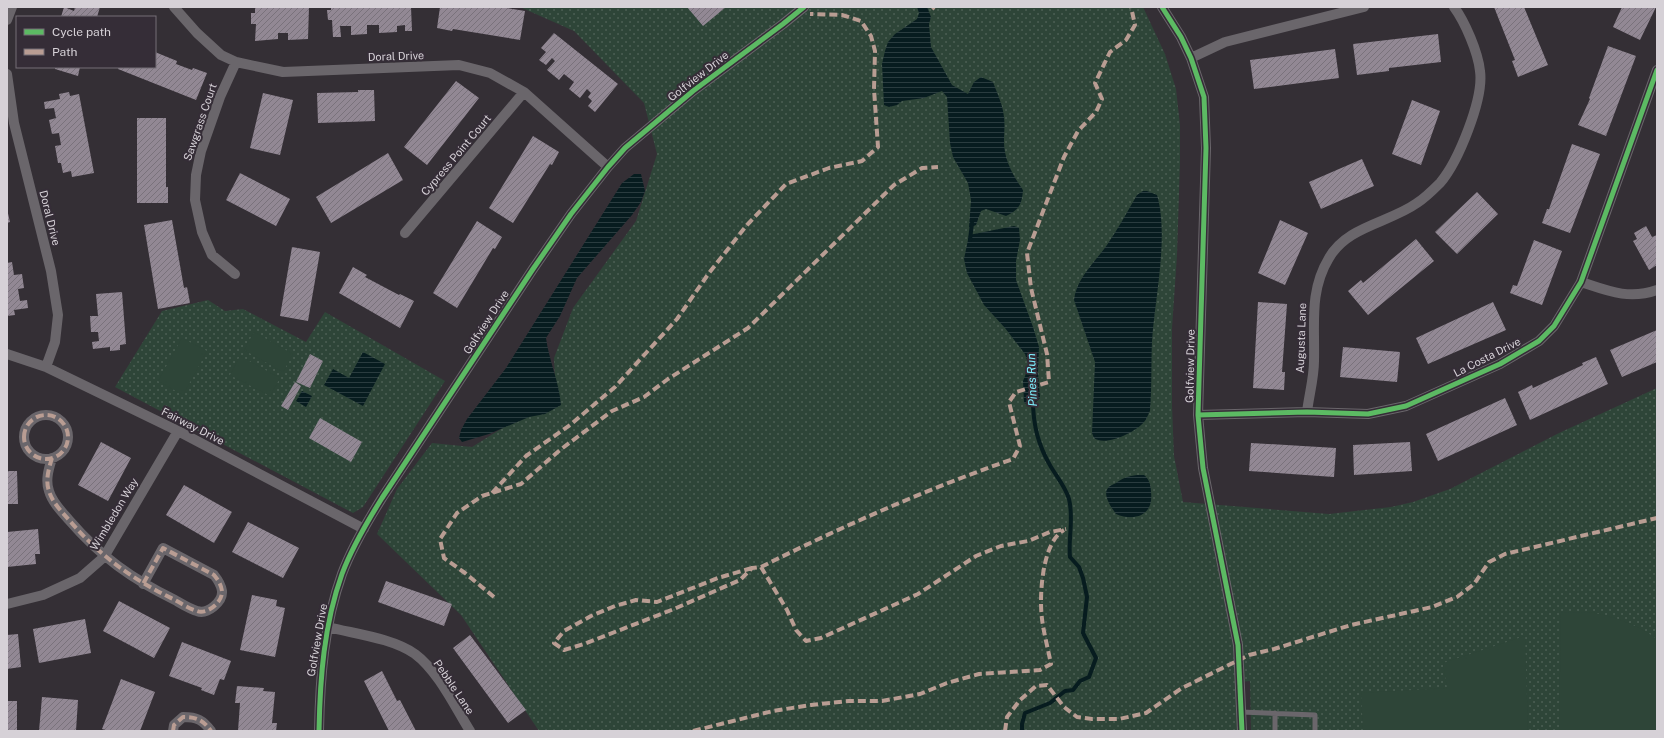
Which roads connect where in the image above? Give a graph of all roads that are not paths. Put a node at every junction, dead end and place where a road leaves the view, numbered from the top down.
1 (12, 7) edge
2 (174, 7) edge
3 (804, 7) edge
4 (1162, 7) edge
5 (1364, 7) edge
6 (1454, 7) edge
7 (7, 20) edge
8 (1191, 58) junction
9 (236, 62) junction
10 (1657, 70) edge
11 (7, 74) edge
12 (524, 92) junction
13 (11, 124) edge
14 (608, 167) junction
15 (406, 233) dead end
16 (235, 274) dead end
17 (1581, 282) junction
18 (1657, 290) edge
19 (7, 354) edge
20 (46, 367) junction
21 (1307, 412) junction
22 (1198, 415) junction
23 (178, 431) junction
24 (52, 458) junction
25 (364, 528) junction
26 (104, 557) junction
27 (143, 584) junction
28 (7, 604) edge
29 (328, 627) junction
30 (1241, 712) junction
31 (1275, 714) junction
32 (173, 731) edge
33 (211, 731) edge
34 (319, 731) edge
35 (469, 731) edge
36 (1242, 731) edge
37 (1275, 731) edge
38 (1315, 731) edge

1 - 7 street
2 - 9 street, Doral Drive
3 - 14 street, Golfview Drive
4 - 8 street, Golfview Drive
5 - 8 street
6 - 21 street, Augusta Lane
8 - 22 street, Golfview Drive
9 - 12 street, Doral Drive
9 - 16 street, Sawgrass Court
10 - 17 street, La Costa Drive
11 - 13 street, Doral Drive
12 - 14 street, Doral Drive
12 - 15 street, Cypress Point Court
13 - 20 street, Doral Drive
14 - 25 street, Golfview Drive
17 - 18 street
17 - 21 street, La Costa Drive
19 - 20 street, Fairway Drive
20 - 23 street, Fairway Drive
21 - 22 street, La Costa Drive
22 - 30 street, Golfview Drive
23 - 25 street, Fairway Drive
23 - 26 street, Wimbledon Way
24 - 24 street
24 - 26 street
25 - 29 street, Golfview Drive
26 - 27 street
26 - 28 street, Wimbledon Way
27 - 27 street
29 - 34 street, Golfview Drive
29 - 35 street, Pebble Lane
30 - 31 lane
30 - 36 street, Golfview Drive
31 - 37 lane
31 - 38 lane
32 - 33 street

